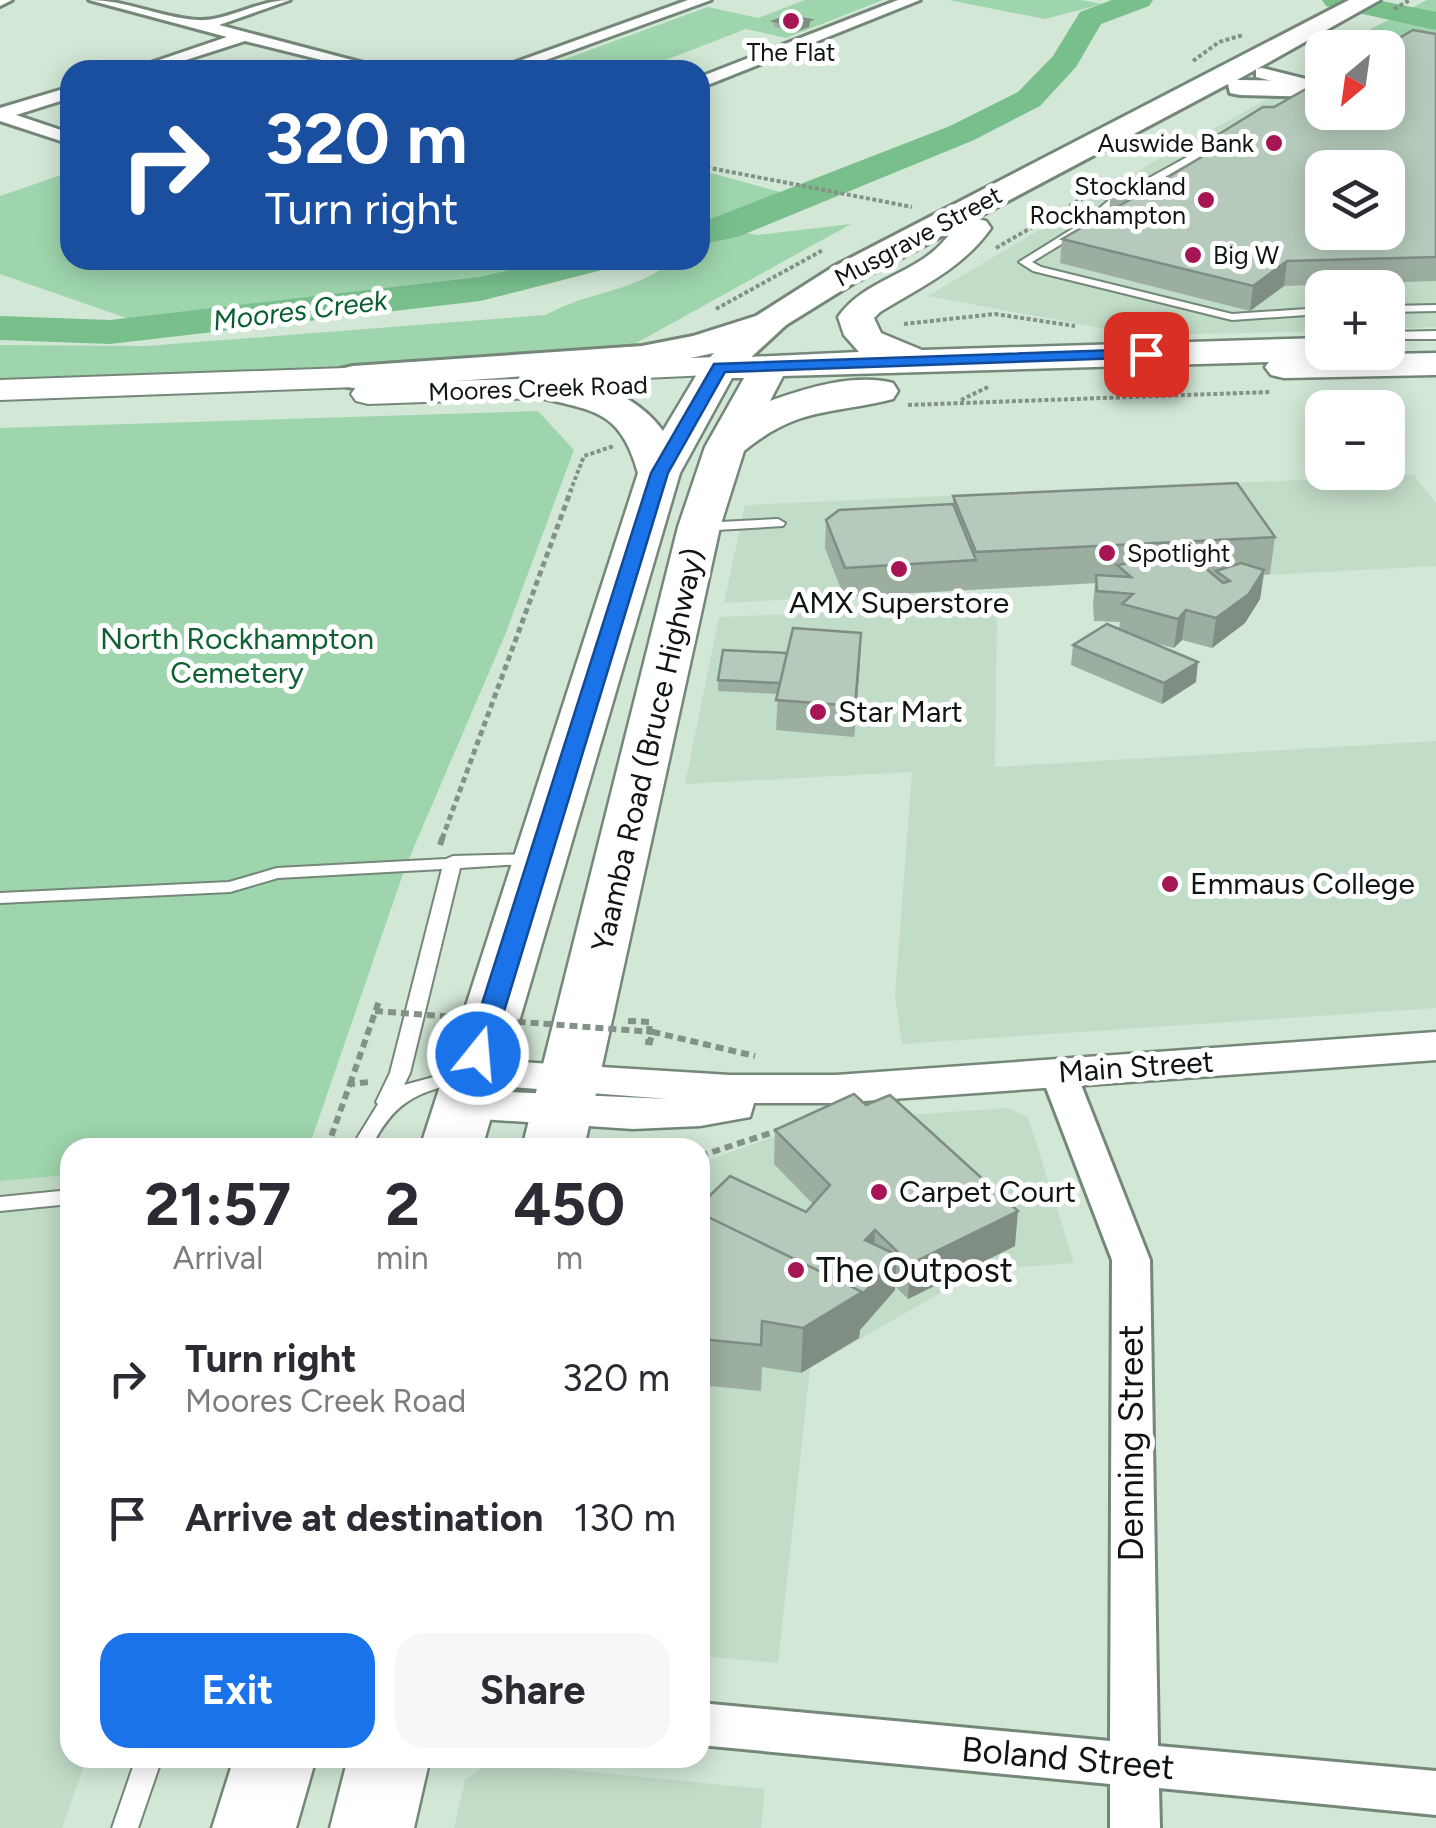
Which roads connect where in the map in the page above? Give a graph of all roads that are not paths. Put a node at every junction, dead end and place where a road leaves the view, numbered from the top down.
1 (97, 0) edge
2 (282, 0) edge
3 (652, 0) edge
4 (702, 0) edge
5 (912, 0) edge
6 (1368, 0) edge
7 (1394, 0) edge
8 (684, 7) junction
9 (200, 26) junction
10 (1327, 30) edge
11 (1331, 30) edge
12 (244, 36) junction
13 (1305, 43) edge
14 (169, 60) edge
15 (341, 60) edge
16 (531, 60) edge
17 (1246, 76) junction
18 (710, 80) edge
19 (1305, 84) edge
20 (1305, 93) edge
21 (60, 95) edge
22 (1286, 104) edge
23 (0, 114) edge
24 (1237, 132) edge
25 (60, 135) edge
26 (981, 240) junction
27 (1436, 308) edge
28 (1405, 309) edge
29 (1305, 312) edge
30 (774, 318) junction
31 (1436, 335) edge
32 (1405, 336) edge
33 (1305, 342) edge
34 (1436, 347) edge
35 (1405, 348) edge
36 (1305, 349) edge
37 (1222, 351) junction
38 (913, 359) junction
39 (1436, 365) edge
40 (766, 372) junction
41 (713, 374) junction
42 (353, 377) junction
43 (547, 388) junction
44 (0, 390) edge
45 (0, 408) edge
46 (725, 447) junction
47 (659, 473) junction
48 (778, 523) dead end
49 (699, 527) junction
50 (539, 859) junction
51 (453, 861) junction
52 (0, 898) edge
53 (1436, 1046) edge
54 (1058, 1072) junction
55 (386, 1102) junction
56 (463, 1108) edge
57 (563, 1112) edge
58 (367, 1138) edge
59 (60, 1199) edge
60 (0, 1204) edge
61 (710, 1725) edge
62 (1132, 1764) junction
63 (146, 1768) edge
64 (272, 1768) edge
65 (387, 1768) edge
66 (1436, 1793) edge
67 (125, 1828) edge
68 (254, 1828) edge
69 (372, 1828) edge
70 (1135, 1828) edge

1 - 9 street
2 - 9 street
3 - 8 street
4 - 8 street
5 - 18 street
6 - 10 main road, Musgrave Street
7 - 11 main road, Musgrave Street
8 - 16 street
9 - 12 street
12 - 14 street
12 - 15 street
13 - 17 main road, Musgrave Street
17 - 19 main road
17 - 26 main road, Musgrave Street
17 - 30 main road, Musgrave Street
20 - 22 lane
21 - 23 street
23 - 25 street
24 - 29 lane
26 - 38 highway
26 - 40 main road, Musgrave Street
27 - 28 lane
30 - 41 main road, Musgrave Street
30 - 42 main road
31 - 32 lane
33 - 37 lane
34 - 35 highway
36 - 37 highway, Moores Creek Road
37 - 38 highway, Moores Creek Road
38 - 40 highway, Moores Creek Road
39 - 40 highway, Moores Creek Road
39 - 46 highway
40 - 41 highway, Moores Creek Road
40 - 46 highway, Yaamba Road (Bruce Highway)
41 - 42 main road, Moores Creek Road
41 - 43 main road, Moores Creek Road
41 - 47 highway, Yaamba Road (Bruce Highway)
42 - 44 main road, Moores Creek Road
43 - 45 main road, Moores Creek Road
43 - 47 highway
46 - 49 highway, Yaamba Road (Bruce Highway)
47 - 50 highway, Yaamba Road (Bruce Highway)
48 - 49 lane
49 - 57 highway, Yaamba Road (Bruce Highway)
50 - 51 lane
50 - 56 highway, Yaamba Road (Bruce Highway)
51 - 52 lane
51 - 55 lane
53 - 54 street, Main Street
54 - 57 street, Main Street
54 - 62 street, Denning Street
55 - 56 lane
55 - 58 lane
56 - 57 street, Main Street
59 - 60 lane
61 - 62 street, Boland Street
62 - 66 street, Boland Street
62 - 70 street, Denning Street
63 - 67 lane
64 - 68 highway
65 - 69 highway

